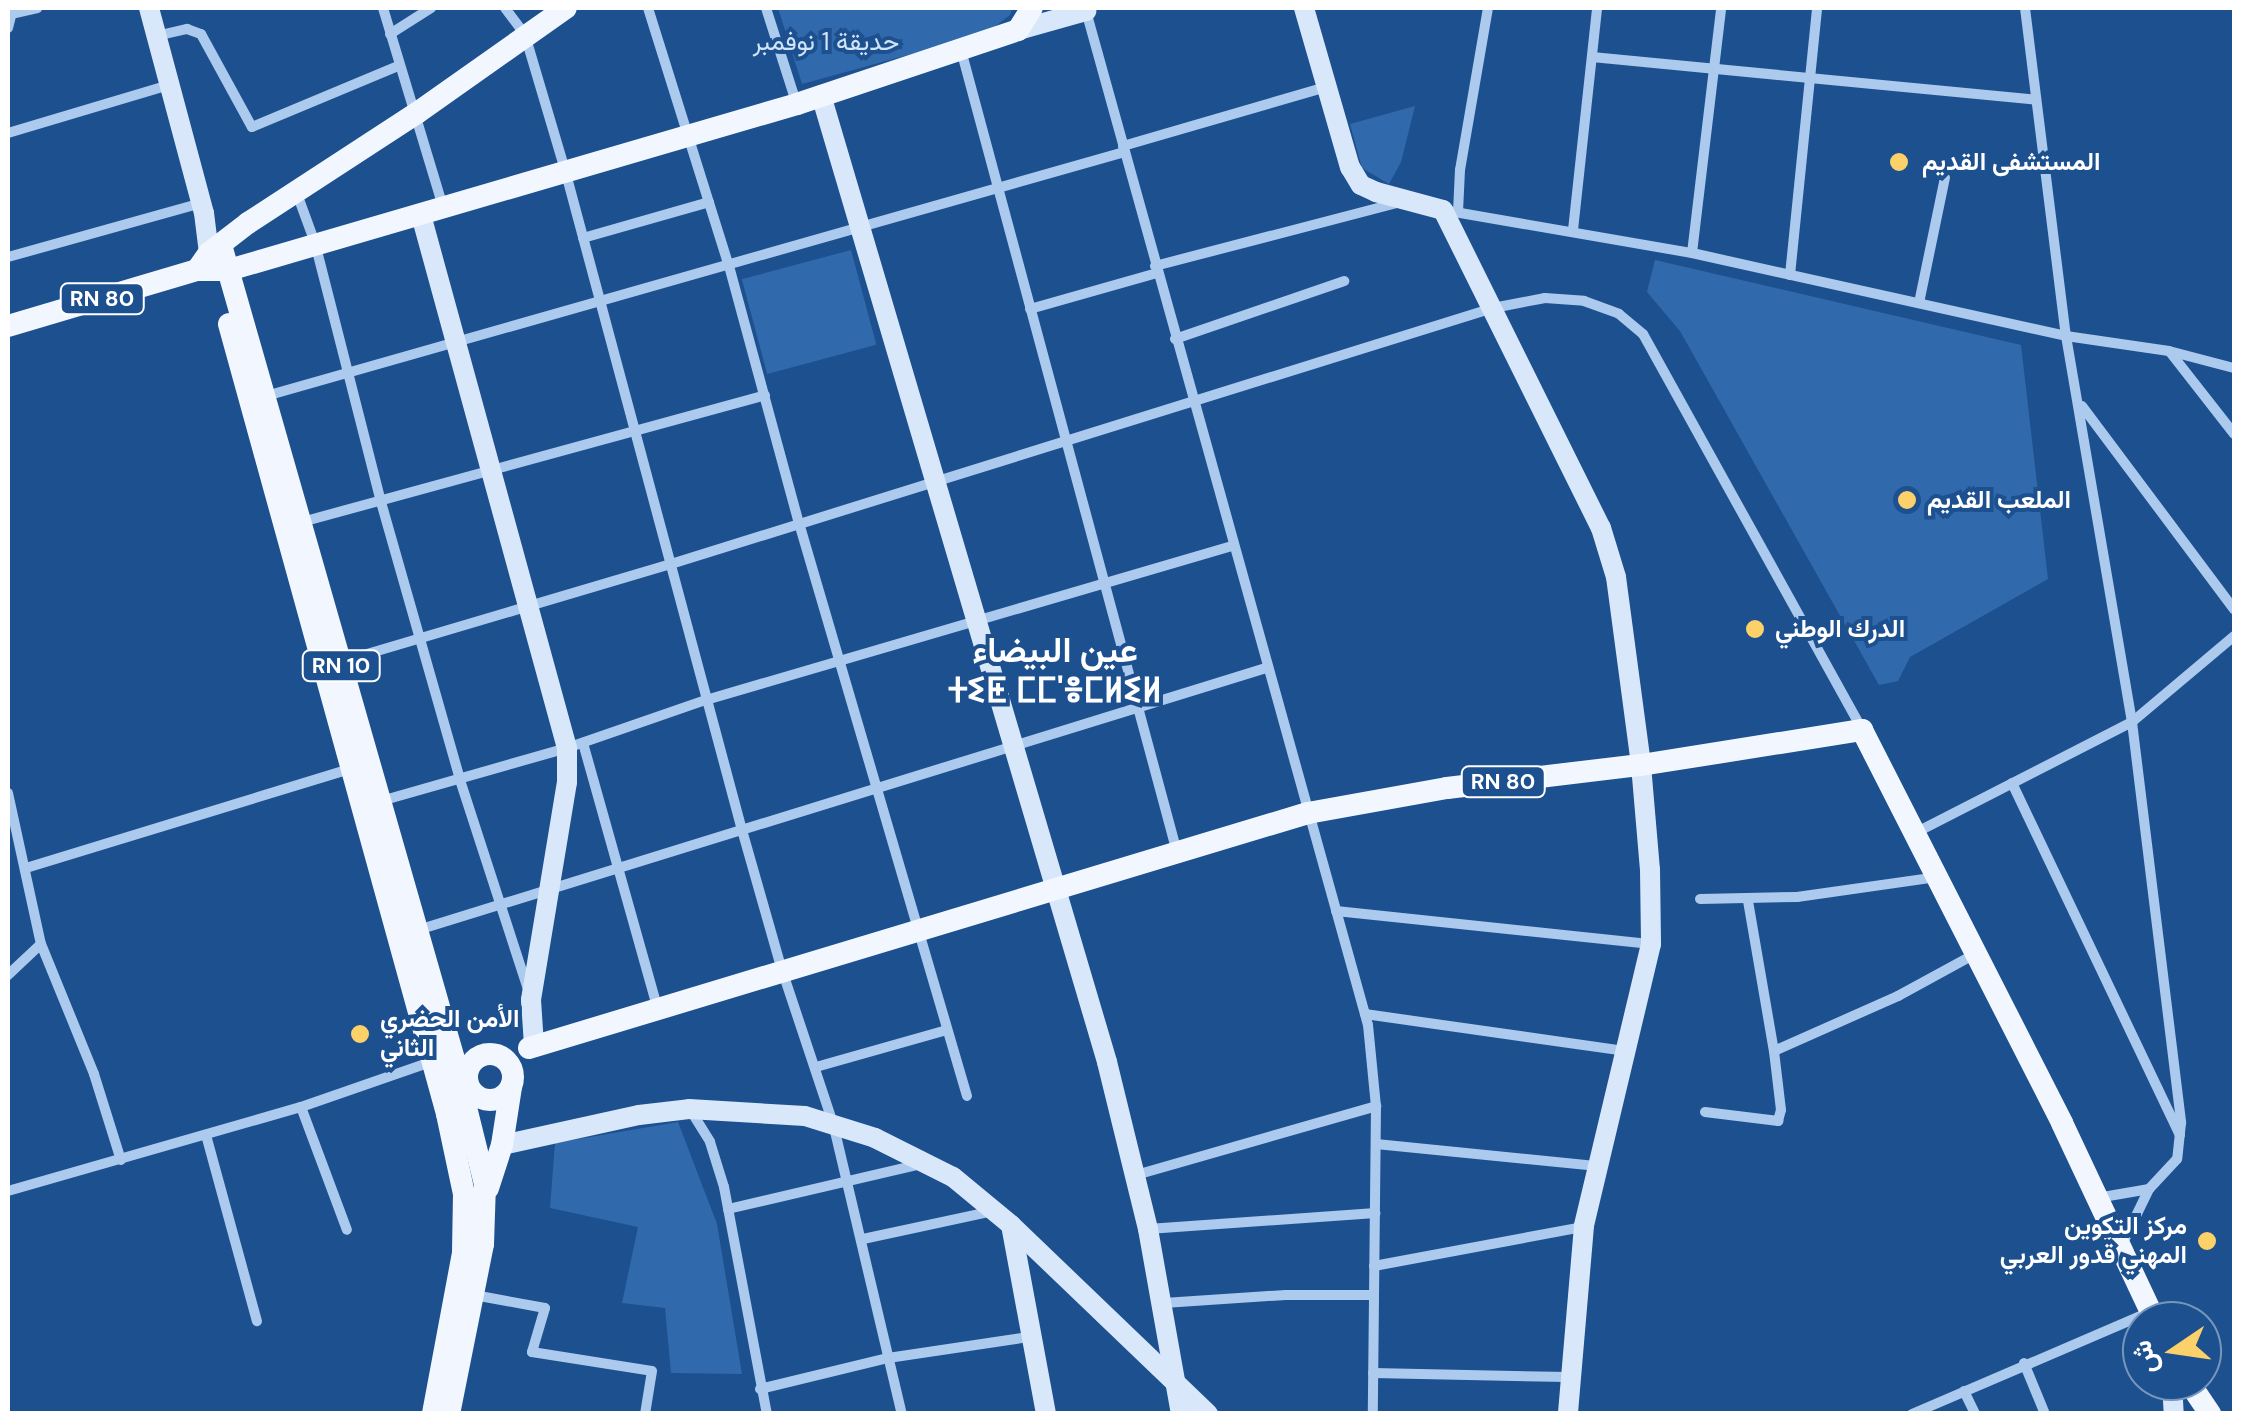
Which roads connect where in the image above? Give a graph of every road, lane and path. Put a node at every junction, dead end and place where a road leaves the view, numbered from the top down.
1 (37, 8) edge
2 (148, 8) edge
3 (383, 8) edge
4 (431, 8) edge
5 (505, 8) edge
6 (566, 8) edge
7 (648, 8) edge
8 (766, 8) edge
9 (1032, 8) edge
10 (1304, 8) edge
11 (1488, 8) edge
12 (1598, 8) edge
13 (1721, 8) edge
14 (1817, 8) edge
15 (2025, 8) edge
16 (1089, 9) edge
17 (13, 11) edge
18 (8, 28) edge
19 (1018, 30) junction
20 (390, 34) junction
21 (156, 36) junction
22 (525, 36) junction
23 (961, 49) junction
24 (1592, 57) junction
25 (398, 66) junction
26 (1717, 72) junction
27 (1810, 80) junction
28 (170, 84) junction
29 (1326, 87) junction
30 (821, 95) junction
31 (2035, 100) junction
32 (797, 104) junction
33 (417, 113) junction
34 (8, 133) edge
35 (690, 133) junction
36 (1124, 149) junction
37 (565, 170) junction
38 (1946, 178) dead end
39 (994, 187) junction
40 (296, 191) junction
41 (1407, 200) junction
42 (709, 202) junction
43 (201, 203) junction
44 (432, 211) junction
45 (1451, 211) junction
46 (862, 229) junction
47 (1572, 230) junction
48 (583, 238) junction
49 (315, 243) junction
50 (1692, 253) junction
51 (8, 257) edge
52 (213, 258) junction
53 (729, 266) junction
54 (1156, 269) junction
55 (1790, 274) junction
56 (1344, 281) dead end
57 (600, 300) junction
58 (1919, 303) junction
59 (1030, 308) junction
60 (1493, 308) junction
61 (8, 326) edge
62 (2066, 336) junction
63 (1175, 338) junction
64 (456, 339) junction
65 (2169, 351) junction
66 (2234, 368) edge
67 (350, 373) junction
68 (765, 395) junction
69 (265, 397) junction
70 (2079, 402) junction
71 (1192, 403) junction
72 (635, 427) junction
73 (2234, 434) edge
74 (1066, 441) junction
75 (492, 467) junction
76 (936, 481) junction
77 (381, 502) junction
78 (301, 522) junction
79 (798, 522) junction
80 (1232, 546) junction
81 (671, 564) junction
82 (1105, 581) junction
83 (529, 604) junction
84 (2234, 609) edge
85 (977, 620) junction
86 (2234, 636) edge
87 (419, 638) junction
88 (839, 662) junction
89 (331, 664) junction
90 (1266, 668) junction
91 (706, 700) junction
92 (1136, 709) junction
93 (2132, 722) junction
94 (1862, 730) junction
95 (575, 745) junction
96 (1016, 746) junction
97 (1640, 766) junction
98 (351, 769) junction
99 (460, 780) junction
100 (2012, 783) junction
101 (877, 789) junction
102 (8, 793) edge
103 (378, 802) junction
104 (1308, 813) junction
105 (742, 830) junction
106 (1917, 832) junction
107 (1176, 852) junction
108 (26, 868) junction
109 (619, 868) junction
110 (1938, 877) junction
111 (548, 889) junction
112 (1058, 889) junction
113 (1700, 899) dead end
114 (1748, 901) junction
115 (499, 906) junction
116 (1336, 911) junction
117 (417, 930) junction
118 (917, 931) junction
119 (40, 944) junction
120 (1650, 944) junction
121 (1977, 953) junction
122 (782, 970) junction
123 (8, 975) edge
124 (531, 1000) junction
125 (658, 1007) junction
126 (1365, 1014) junction
127 (947, 1030) junction
128 (531, 1046) junction
129 (1774, 1051) junction
130 (1624, 1052) junction
131 (450, 1062) junction
132 (816, 1067) junction
133 (512, 1081) junction
134 (468, 1091) junction
135 (967, 1096) dead end
136 (1376, 1106) junction
137 (301, 1107) junction
138 (689, 1109) junction
139 (1705, 1112) dead end
140 (833, 1122) junction
141 (206, 1135) junction
142 (2182, 1140) junction
143 (1376, 1144) junction
144 (502, 1145) junction
145 (121, 1160) junction
146 (929, 1162) junction
147 (1598, 1166) junction
148 (1136, 1175) junction
149 (848, 1184) junction
150 (2149, 1190) junction
151 (8, 1191) edge
152 (486, 1196) junction
153 (2097, 1198) junction
154 (728, 1209) junction
155 (1375, 1213) junction
156 (1003, 1218) junction
157 (1584, 1226) junction
158 (1148, 1229) junction
159 (347, 1230) dead end
160 (863, 1240) junction
161 (2120, 1248) junction
162 (1374, 1266) junction
163 (473, 1295) junction
164 (1374, 1295) junction
165 (2146, 1301) edge
166 (1164, 1303) junction
167 (257, 1322) dead end
168 (2122, 1327) edge
169 (1029, 1337) junction
170 (888, 1358) junction
171 (2024, 1362) junction
172 (1373, 1373) junction
173 (1569, 1377) junction
174 (1174, 1380) junction
175 (760, 1388) junction
176 (1964, 1390) junction
177 (433, 1414) edge
178 (449, 1414) edge
179 (645, 1414) edge
180 (766, 1414) edge
181 (902, 1414) edge
182 (1046, 1414) edge
183 (1181, 1414) edge
184 (1208, 1414) edge
185 (1373, 1414) edge
186 (1568, 1414) edge
187 (1912, 1414) edge
188 (1975, 1414) edge
189 (2045, 1414) edge

1 - 17 street
2 - 21 street
3 - 20 street
4 - 20 street
5 - 22 street
6 - 22 main road
7 - 35 street
8 - 32 street
9 - 19 main road
10 - 29 street
11 - 45 street
12 - 24 street
13 - 26 street
14 - 27 street
15 - 31 street
16 - 19 street
16 - 36 street
17 - 18 street
19 - 23 main road
20 - 25 street
21 - 25 street
21 - 28 street
22 - 33 main road
22 - 37 street
23 - 30 main road
23 - 39 street
24 - 26 street
24 - 47 street
25 - 33 street
26 - 27 street
26 - 50 street
27 - 31 street
27 - 55 street
28 - 34 street
28 - 43 street
29 - 36 street
29 - 41 street
30 - 32 main road
30 - 46 street
31 - 62 street
32 - 35 main road
33 - 40 main road
33 - 44 street
35 - 37 main road
35 - 42 street
36 - 39 street
36 - 54 street
37 - 44 main road
37 - 48 street
38 - 58 street
39 - 46 street
39 - 59 street
40 - 49 street
40 - 52 main road
41 - 45 street
41 - 54 street
42 - 48 street
42 - 53 street
43 - 51 street
43 - 52 street
44 - 49 main road
44 - 64 street
45 - 47 street
45 - 60 street
46 - 53 street
46 - 76 street
47 - 50 street
48 - 57 street
49 - 52 main road
49 - 67 street
50 - 55 street
52 - 61 main road, RN 80
52 - 69 main road, RN 10
52 - 89 main road, RN 10
53 - 57 street
53 - 68 street
54 - 59 street
54 - 63 street
55 - 58 street
56 - 63 street
57 - 64 street
57 - 72 street
58 - 62 street
59 - 74 street
60 - 71 street
60 - 94 street
60 - 97 street
62 - 65 street
62 - 70 street
63 - 71 street
64 - 67 street
64 - 75 street
65 - 66 street
65 - 73 street
67 - 69 street
67 - 77 street
68 - 72 street
68 - 79 street
69 - 78 main road, RN 10
70 - 84 street
70 - 93 street
71 - 74 street
71 - 80 street
72 - 75 street
72 - 81 street
74 - 76 street
74 - 82 street
75 - 77 street
75 - 83 street
76 - 79 street
76 - 85 street
77 - 78 street
77 - 87 street
78 - 89 main road, RN 10
79 - 81 street
79 - 88 street
80 - 82 street
80 - 90 street
81 - 83 street
81 - 91 street
82 - 85 street
82 - 92 street
83 - 87 street
83 - 95 street
85 - 88 street
85 - 96 street
86 - 93 street
87 - 89 street
87 - 99 street
88 - 91 street
88 - 101 street
89 - 98 main road, RN 10
89 - 103 main road, RN 10
90 - 92 street
90 - 104 street
91 - 95 street
91 - 105 street
92 - 96 street
92 - 107 street
93 - 100 street
93 - 142 street
94 - 97 main road, RN 80
94 - 106 main road
95 - 99 street
95 - 109 street
95 - 111 street
96 - 101 street
96 - 112 street
97 - 104 main road, RN 80
97 - 120 street
98 - 108 street
98 - 131 main road, RN 10
99 - 103 street
99 - 115 street
100 - 106 street
100 - 142 street
101 - 105 street
101 - 118 street
102 - 108 street
103 - 117 main road, RN 10
104 - 107 main road, RN 80
104 - 116 street
105 - 109 street
105 - 122 street
106 - 110 main road
107 - 112 main road, RN 80
108 - 119 street
109 - 111 street
109 - 125 street
110 - 114 street
110 - 121 main road
111 - 115 street
111 - 124 street
112 - 118 main road, RN 80
112 - 148 street
113 - 114 street
114 - 129 street
115 - 117 street
115 - 124 street
116 - 120 street
116 - 126 street
117 - 131 main road, RN 10
118 - 122 main road, RN 80
118 - 127 street
119 - 123 street
119 - 145 street
120 - 130 street
121 - 129 street
121 - 153 main road
122 - 125 main road, RN 80
122 - 132 street
124 - 128 street
125 - 128 main road, RN 80
126 - 130 street
126 - 136 street
127 - 132 street
127 - 135 street
128 - 131 main road, RN 80
128 - 133 main road
129 - 139 street
130 - 147 street
131 - 133 main road
131 - 134 main road
131 - 134 main road
131 - 137 street
131 - 177 main road, RN 10
132 - 140 street
133 - 134 main road
133 - 144 main road
134 - 152 main road
136 - 143 street
136 - 148 street
137 - 141 street
137 - 159 street
138 - 140 street
138 - 144 street
138 - 154 street
140 - 146 street
140 - 149 street
141 - 145 street
141 - 167 street
142 - 150 street
143 - 147 street
143 - 155 street
144 - 152 main road
145 - 151 street
146 - 149 street
146 - 156 street
147 - 157 street
148 - 158 street
149 - 154 street
149 - 160 street
150 - 153 street
150 - 161 street
152 - 163 main road
153 - 161 main road
154 - 175 street
155 - 158 street
155 - 162 street
156 - 160 street
156 - 169 street
156 - 174 street
157 - 162 street
157 - 173 street
158 - 166 street
160 - 170 street
161 - 165 main road
162 - 164 street
163 - 178 main road
163 - 179 street
164 - 166 street
164 - 172 street
166 - 174 street
168 - 171 street
169 - 170 street
169 - 182 street
170 - 175 street
170 - 181 street
171 - 176 street
171 - 189 street
172 - 173 street
172 - 185 street
173 - 186 street
174 - 183 street
174 - 184 street
175 - 180 street
176 - 187 street
176 - 188 street

